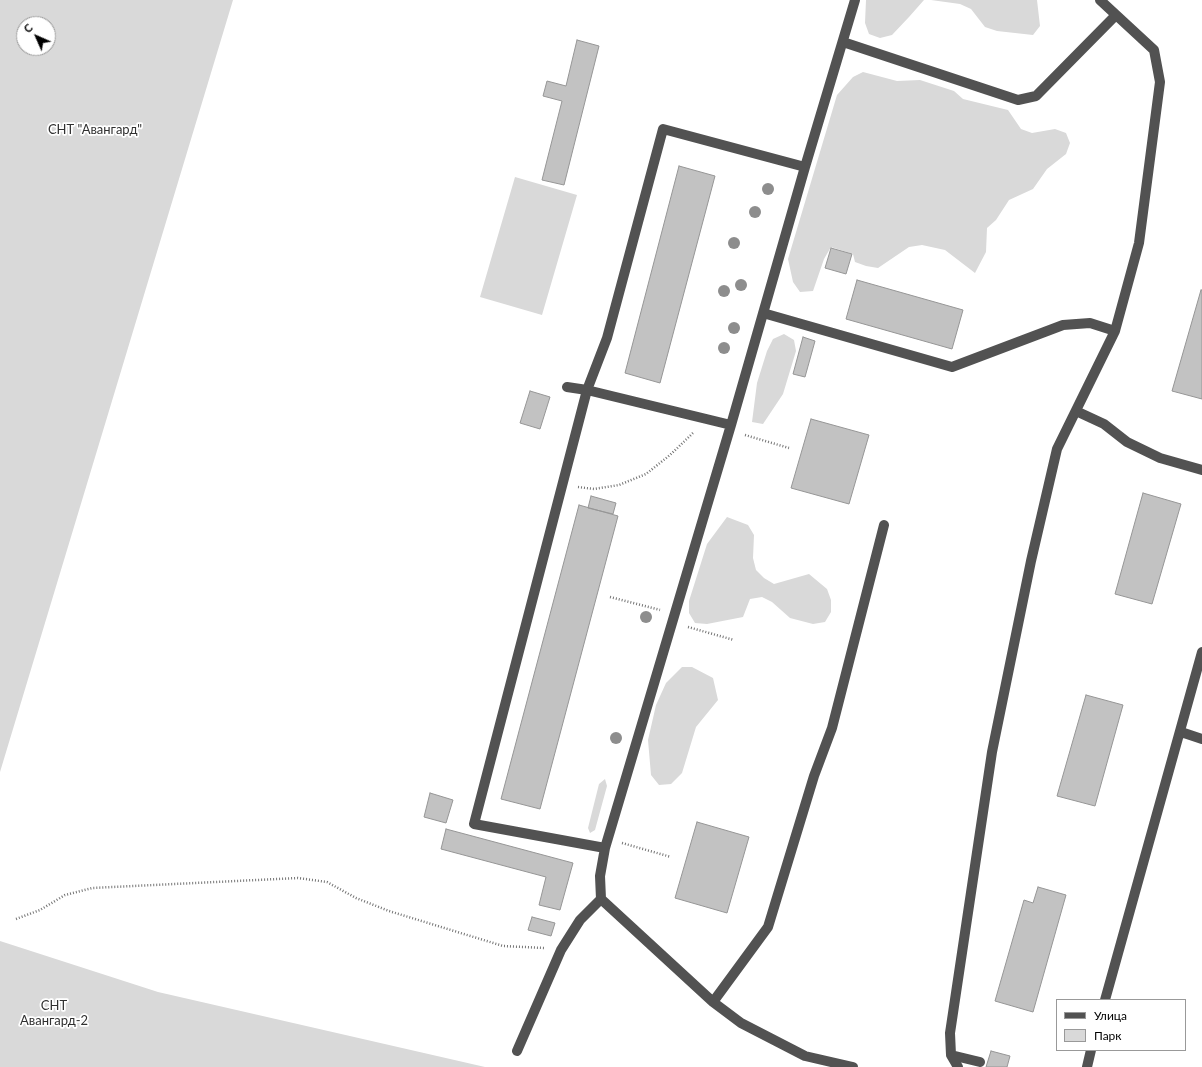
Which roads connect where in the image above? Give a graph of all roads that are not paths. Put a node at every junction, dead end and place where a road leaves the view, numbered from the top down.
1 (855, 0) edge
2 (1100, 0) edge
3 (1116, 15) junction
4 (843, 42) junction
5 (805, 167) junction
6 (763, 313) junction
7 (1115, 331) junction
8 (568, 387) dead end
9 (587, 390) junction
10 (1076, 411) junction
11 (730, 428) junction
12 (1202, 470) edge
13 (884, 525) dead end
14 (1202, 652) edge
15 (1181, 732) junction
16 (1202, 738) edge
17 (607, 844) junction
18 (601, 899) junction
19 (1105, 999) edge
20 (713, 1002) junction
21 (517, 1051) dead end
22 (1091, 1051) edge
23 (951, 1054) junction
24 (980, 1062) dead end
25 (854, 1067) edge
26 (958, 1067) edge
27 (1087, 1067) edge

1 - 4 street
2 - 3 street
3 - 4 street
3 - 7 street
4 - 5 street
5 - 6 street
5 - 9 street
6 - 7 street
6 - 11 street
7 - 10 street
8 - 9 street
9 - 11 street
9 - 17 street
10 - 12 street
10 - 23 street
11 - 17 street
13 - 20 street
14 - 15 street
15 - 16 street
15 - 19 street
17 - 18 street
18 - 20 street
18 - 21 street
20 - 25 street
22 - 27 street
23 - 24 street
23 - 26 street

